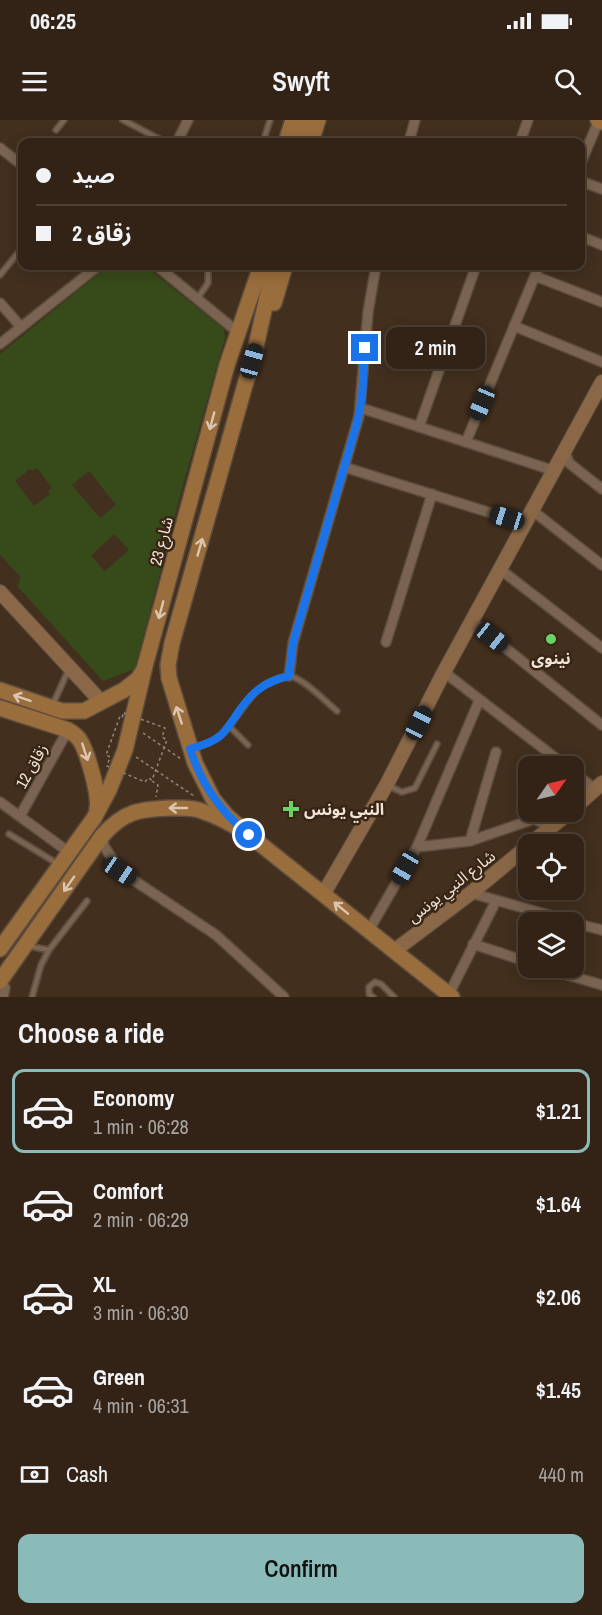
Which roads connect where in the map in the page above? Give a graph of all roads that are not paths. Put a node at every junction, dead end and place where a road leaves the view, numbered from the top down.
1 (64, 120) edge
2 (123, 120) edge
3 (188, 120) edge
4 (270, 120) edge
5 (293, 120) edge
6 (304, 120) edge
7 (318, 120) edge
8 (328, 120) edge
9 (416, 120) edge
10 (528, 120) edge
11 (600, 121) edge
12 (56, 130) dead end
13 (157, 138) edge
14 (179, 138) edge
15 (264, 138) edge
16 (287, 138) edge
17 (299, 138) edge
18 (312, 138) edge
19 (322, 138) edge
20 (410, 138) edge
21 (521, 138) edge
22 (0, 148) edge
23 (585, 154) edge
24 (18, 162) edge
25 (585, 183) edge
26 (602, 189) edge
27 (585, 238) edge
28 (602, 245) edge
29 (18, 253) edge
30 (93, 270) edge
31 (161, 270) edge
32 (208, 270) edge
33 (265, 270) edge
34 (265, 270) edge
35 (267, 270) edge
36 (375, 270) edge
37 (475, 270) edge
38 (537, 270) edge
39 (0, 275) edge
40 (535, 276) junction
41 (197, 298) junction
42 (602, 302) edge
43 (0, 303) edge
44 (514, 326) junction
45 (21, 327) junction
46 (234, 329) junction
47 (0, 344) edge
48 (602, 362) edge
49 (227, 365) junction
50 (601, 386) edge
51 (361, 408) junction
52 (419, 427) junction
53 (466, 442) junction
54 (565, 452) junction
55 (344, 467) junction
56 (555, 471) junction
57 (602, 489) edge
58 (432, 495) junction
59 (530, 517) junction
60 (602, 565) edge
61 (501, 570) junction
62 (0, 592) edge
63 (473, 622) junction
64 (386, 642) dead end
65 (602, 648) edge
66 (145, 666) junction
67 (69, 668) junction
68 (444, 672) junction
69 (289, 676) junction
70 (0, 690) edge
71 (479, 701) junction
72 (0, 708) edge
73 (51, 708) junction
74 (91, 708) junction
75 (337, 711) dead end
76 (602, 725) edge
77 (229, 726) junction
78 (68, 730) junction
79 (437, 744) dead end
80 (248, 745) dead end
81 (496, 752) dead end
82 (186, 754) junction
83 (553, 756) edge
84 (584, 778) edge
85 (387, 784) junction
86 (599, 786) edge
87 (584, 799) edge
88 (0, 802) edge
89 (21, 816) junction
90 (94, 818) junction
91 (557, 822) edge
92 (551, 827) junction
93 (9, 834) dead end
94 (542, 834) edge
95 (249, 835) junction
96 (102, 836) junction
97 (470, 841) junction
98 (417, 847) junction
99 (518, 854) edge
100 (65, 860) junction
101 (324, 893) junction
102 (471, 893) junction
103 (87, 901) dead end
104 (496, 901) junction
105 (536, 912) edge
106 (584, 925) edge
107 (369, 930) junction
108 (602, 930) edge
109 (473, 944) junction
110 (25, 945) junction
111 (0, 949) edge
112 (49, 950) junction
113 (394, 951) junction
114 (518, 959) edge
115 (578, 978) edge
116 (0, 982) edge
117 (602, 985) edge
118 (450, 996) edge
119 (3, 997) edge
120 (32, 997) edge
121 (284, 997) edge
122 (373, 997) edge
123 (394, 997) edge

1 - 12 lane
2 - 13 lane
3 - 14 street
4 - 15 lane
5 - 16 main road
6 - 17 main road
7 - 18 main road
8 - 19 main road
9 - 20 street
10 - 21 street
11 - 23 street
22 - 24 street
25 - 26 street
27 - 28 street
29 - 39 lane
30 - 45 street
31 - 41 street
32 - 41 lane
33 - 46 main road
34 - 49 main road
82 -> 35 main road
36 - 51 street
37 - 52 street
38 - 40 street
40 - 42 street
40 - 44 street
41 - 46 street
43 - 45 street
44 - 48 street
44 - 53 street
45 - 47 street
46 - 49 main road
49 -> 66 main road, شارع 23
50 - 54 street
51 - 52 street
51 - 55 street
52 - 53 street
53 - 56 street
54 - 56 street
54 - 57 street
55 - 58 street
55 - 69 street
56 - 59 street
58 - 59 street
58 - 64 street
59 - 60 street
59 - 61 street
61 - 63 street
61 - 65 street
62 - 67 street
63 - 68 street
63 - 76 street
66 - 74 main road
66 - 90 main road, شارع 23
67 - 73 lane
67 - 74 street
68 - 71 street
68 - 85 street
69 - 75 lane
69 - 77 lane
73 -> 70 main road
71 - 83 street
71 - 98 street
72 - 78 main road
73 - 74 main road
77 - 80 lane
77 - 82 lane
78 - 89 street, زقاق 12
78 -> 90 main road
79 - 85 lane
81 - 97 street
82 - 95 main road
84 - 86 street
85 - 101 street
86 - 87 street, شارع النبي يونس
88 - 89 street
89 - 100 street
90 - 100 main road, شارع 23
91 - 92 street, شارع النبي يونس
92 - 94 street, شارع النبي يونس
92 - 97 street
93 - 100 lane
95 -> 96 main road
95 - 101 main road
96 -> 110 main road
96 - 121 street
97 - 98 street
98 - 107 street
99 - 102 street, شارع النبي يونس
100 - 111 main road, شارع 23
107 -> 101 main road
102 - 104 street
102 - 113 street, شارع النبي يونس
103 - 112 lane
104 - 105 street
104 - 109 street
106 - 108 street
107 - 113 main road
109 - 114 street
109 - 118 street
110 - 112 lane
110 - 116 main road
112 - 120 lane
113 - 118 main road
115 - 117 street
116 - 119 street
122 - 123 lane

